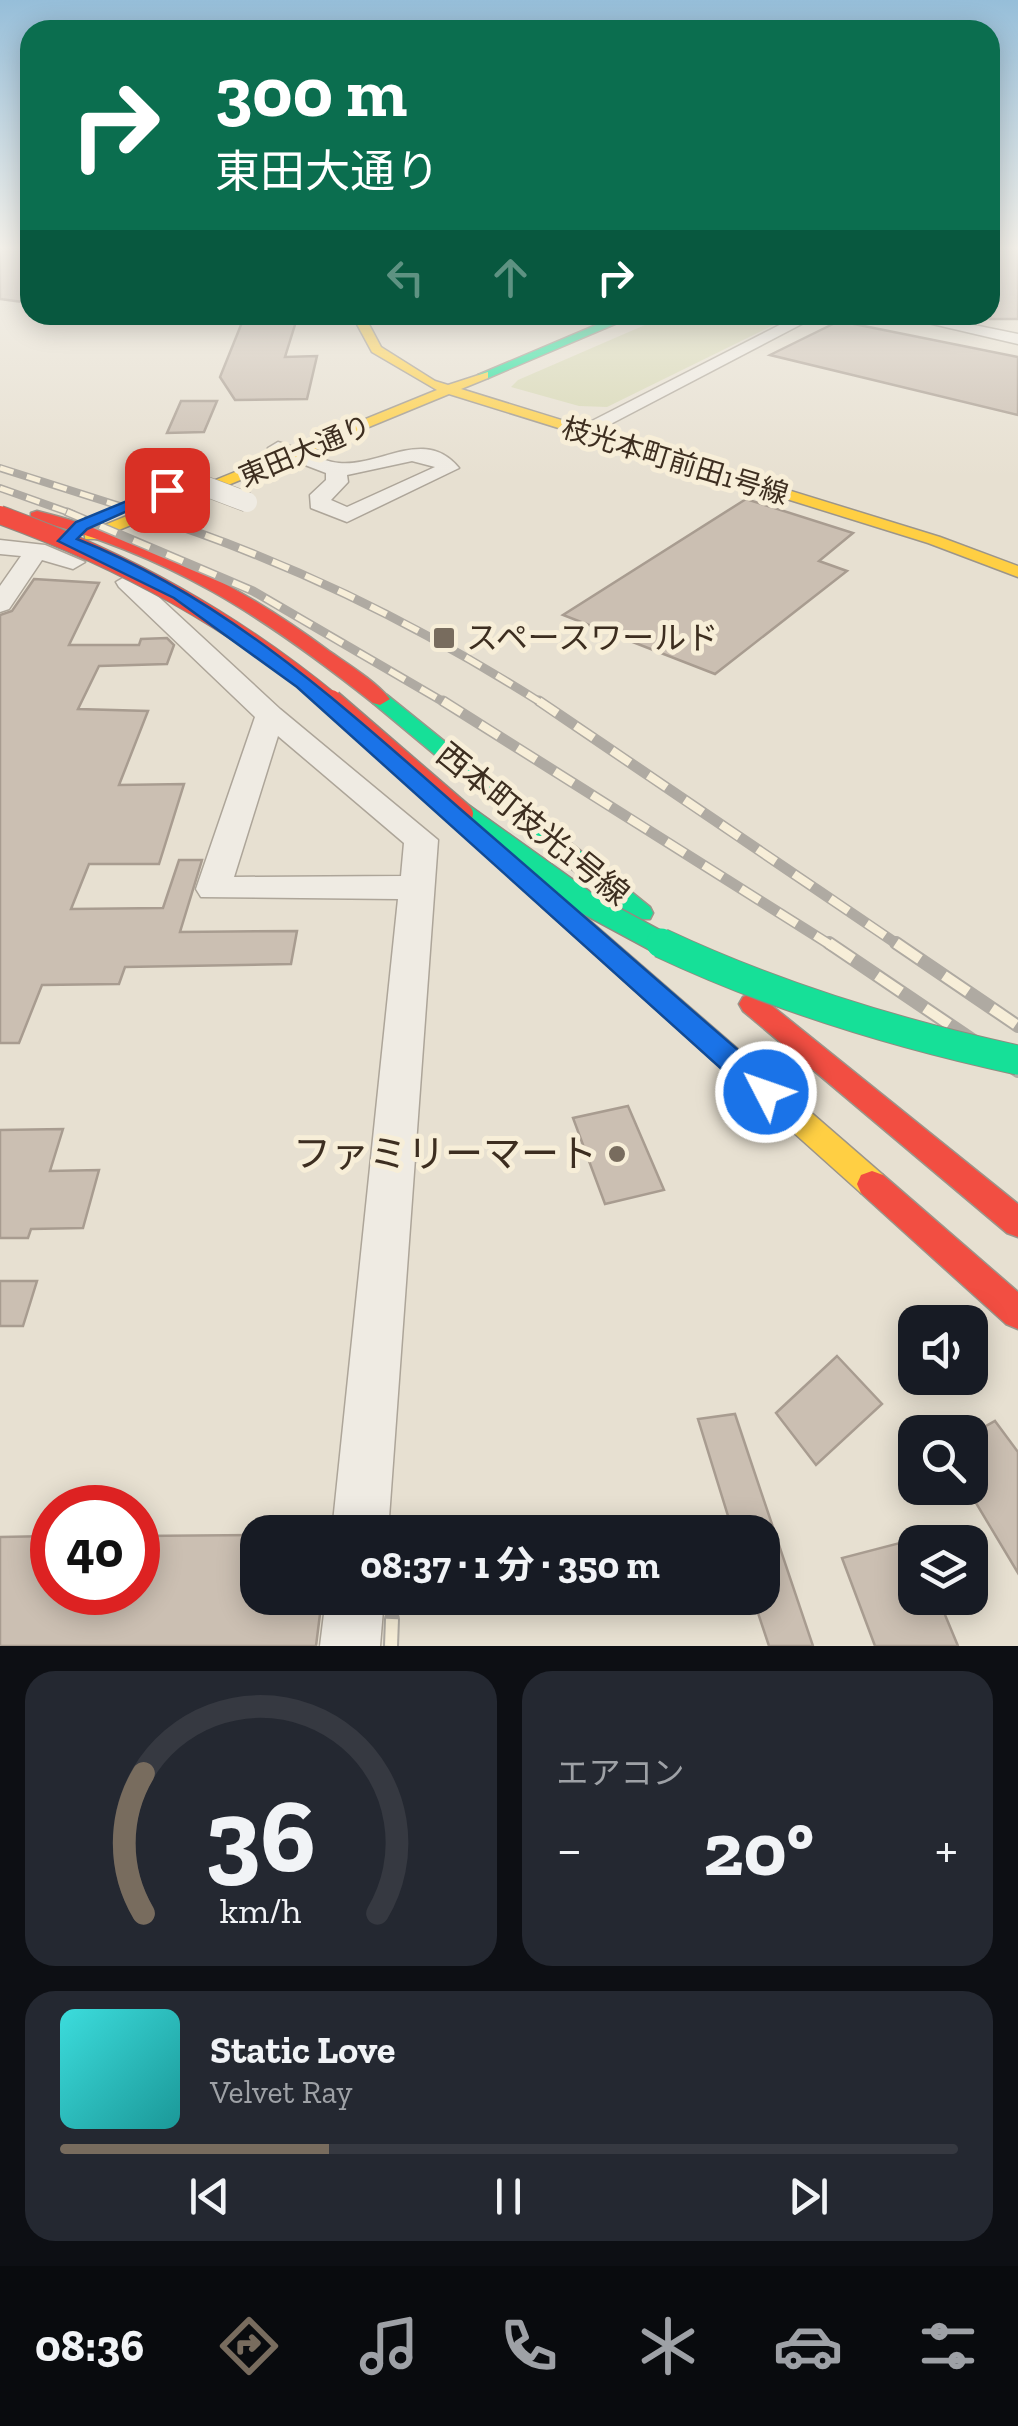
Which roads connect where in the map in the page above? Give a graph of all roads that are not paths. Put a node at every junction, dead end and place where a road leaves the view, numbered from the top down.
1 (360, 325) edge
2 (384, 325) edge
3 (573, 325) edge
4 (604, 325) edge
5 (790, 325) edge
6 (950, 325) edge
7 (1018, 339) edge
8 (449, 384) junction
9 (596, 424) junction
10 (288, 451) junction
11 (157, 468) dead end
12 (336, 469) junction
13 (247, 502) dead end
14 (0, 513) edge
15 (0, 529) edge
16 (106, 534) junction
17 (46, 541) edge
18 (1015, 563) edge
19 (0, 604) edge
20 (270, 715) junction
21 (417, 778) junction
22 (418, 887) junction
23 (1018, 1039) edge
24 (1018, 1060) edge
25 (1018, 1223) edge
26 (1018, 1313) edge
27 (362, 1515) edge
28 (353, 1615) edge
29 (350, 1646) edge

1 - 8 main road, 枝光本町前田1号線
2 - 8 main road, 枝光本町前田1号線
3 - 8 main road, 東田大通り
4 - 8 main road, 東田大通り
5 - 9 street
6 - 7 street
8 - 9 main road, 枝光本町前田1号線
8 - 10 main road, 東田大通り
8 - 18 main road, 枝光本町前田1号線
9 - 18 main road, 枝光本町前田1号線
10 - 12 street
10 - 16 main road, 東田大通り
10 - 17 main road, 東田大通り
11 - 13 street, bridge
12 - 12 street
14 - 17 main road, 西本町枝光1号線
14 - 21 main road, bridge
15 - 17 main road, 西本町枝光1号線
16 - 17 main road, 東田大通り
16 - 25 main road, 西本町枝光1号線
17 - 19 street
17 - 20 street
17 - 26 main road, 西本町枝光1号線
20 - 22 street
20 - 22 street
21 - 23 main road, bridge
21 - 24 main road, bridge
22 - 27 street
28 - 29 street

